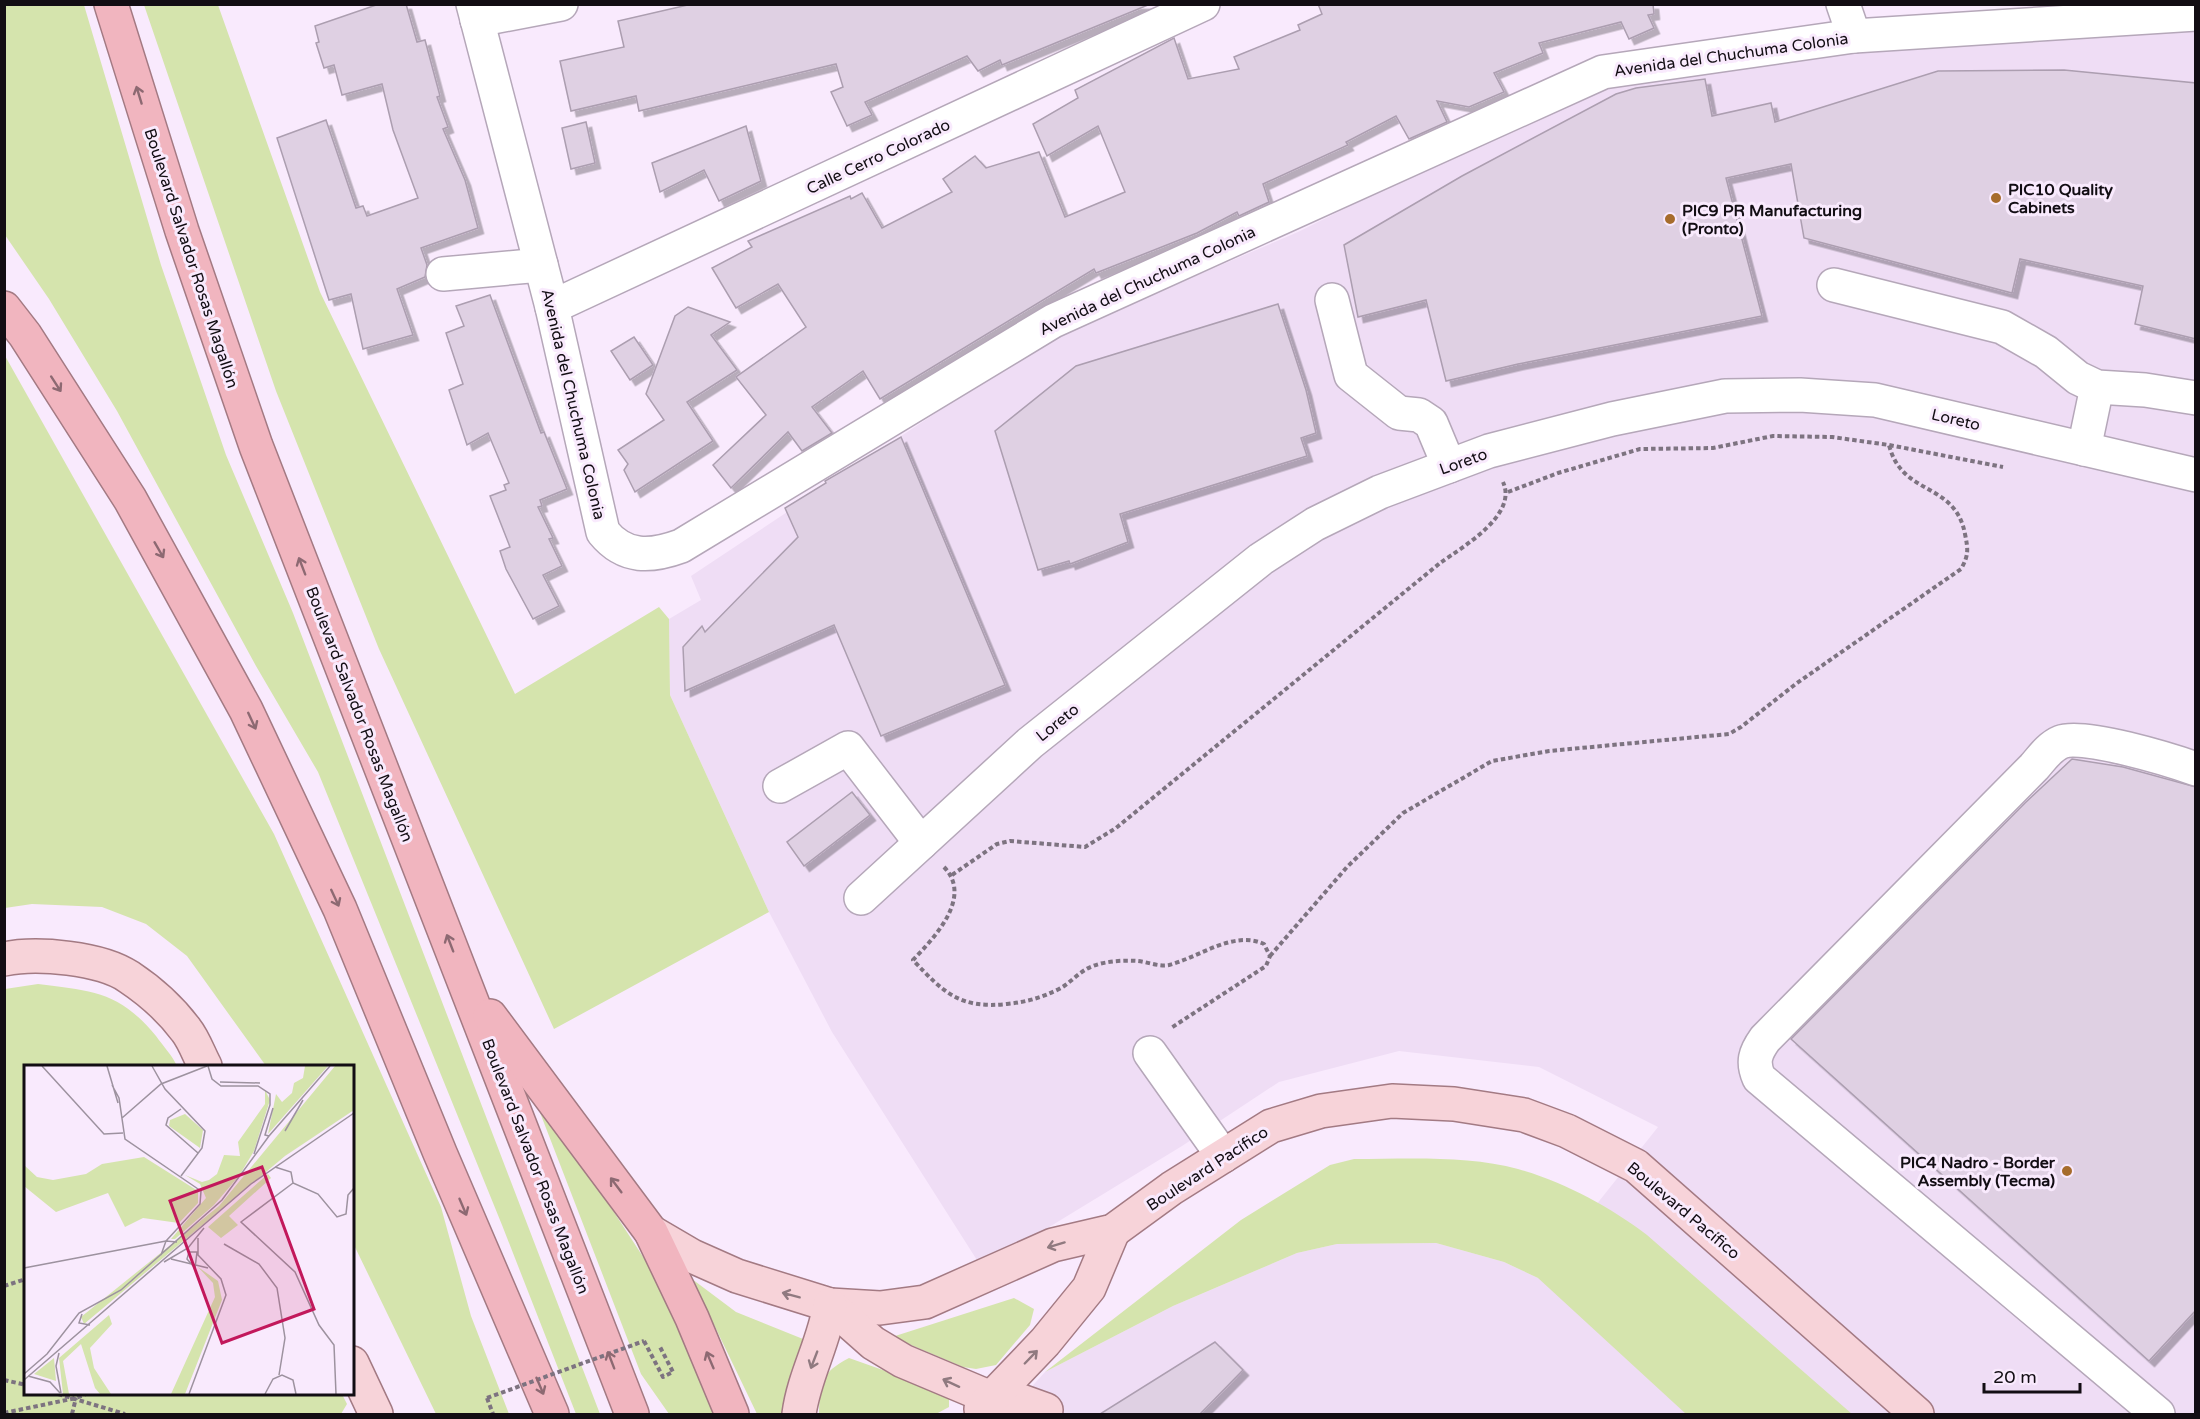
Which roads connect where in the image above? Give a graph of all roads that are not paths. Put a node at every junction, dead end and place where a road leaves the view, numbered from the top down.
1 (111, 4) edge
2 (561, 4) edge
3 (1203, 4) edge
4 (1843, 4) edge
5 (475, 12) edge
6 (2043, 14) edge
7 (2196, 14) edge
8 (1854, 36) junction
9 (541, 265) junction
10 (443, 274) dead end
11 (1834, 285) dead end
12 (1332, 300) dead end
13 (552, 306) junction
14 (4, 308) edge
15 (2097, 387) junction
16 (2196, 398) edge
17 (2084, 449) junction
18 (1449, 466) junction
19 (2196, 475) edge
20 (2196, 769) edge
21 (780, 786) dead end
22 (921, 843) junction
23 (861, 898) dead end
24 (4, 959) edge
25 (466, 984) junction
26 (1150, 1053) road end
27 (204, 1065) edge
28 (1223, 1156) junction
29 (1113, 1231) junction
30 (651, 1232) junction
31 (830, 1305) junction
32 (354, 1367) edge
33 (983, 1406) edge
34 (376, 1414) edge
35 (552, 1414) edge
36 (632, 1414) edge
37 (732, 1414) edge
38 (799, 1414) edge
39 (1038, 1414) edge
40 (1917, 1414) edge
41 (2158, 1414) edge

25 -> 1 highway, Boulevard Salvador Rosas Magallón
2 - 5 street
3 - 13 street, Calle Cerro Colorado
4 - 8 street
5 - 9 street, Avenida del Chuchuma Colonia
6 - 7 street, Avenida del Chuchuma Colonia
6 - 8 street, Avenida del Chuchuma Colonia
8 - 13 street, Avenida del Chuchuma Colonia
9 - 10 street
9 - 13 street, Avenida del Chuchuma Colonia
11 - 15 street
12 - 18 street
14 -> 35 highway
15 - 16 street
15 - 17 street
17 - 18 street, Loreto
17 - 19 street, Loreto
18 - 22 street, Loreto
20 - 41 street
21 - 22 street
22 - 23 street, Loreto
24 - 27 main road
30 -> 25 highway
36 -> 25 highway, Boulevard Salvador Rosas Magallón
26 - 28 street
28 - 29 main road, Boulevard Pacífico
28 - 40 main road, Boulevard Pacífico
29 -> 31 main road, Boulevard Pacífico
33 -> 29 main road
31 -> 30 main road, Boulevard Pacífico
37 -> 30 highway
33 -> 31 main road
31 -> 38 main road
32 - 34 main road
33 - 39 main road

